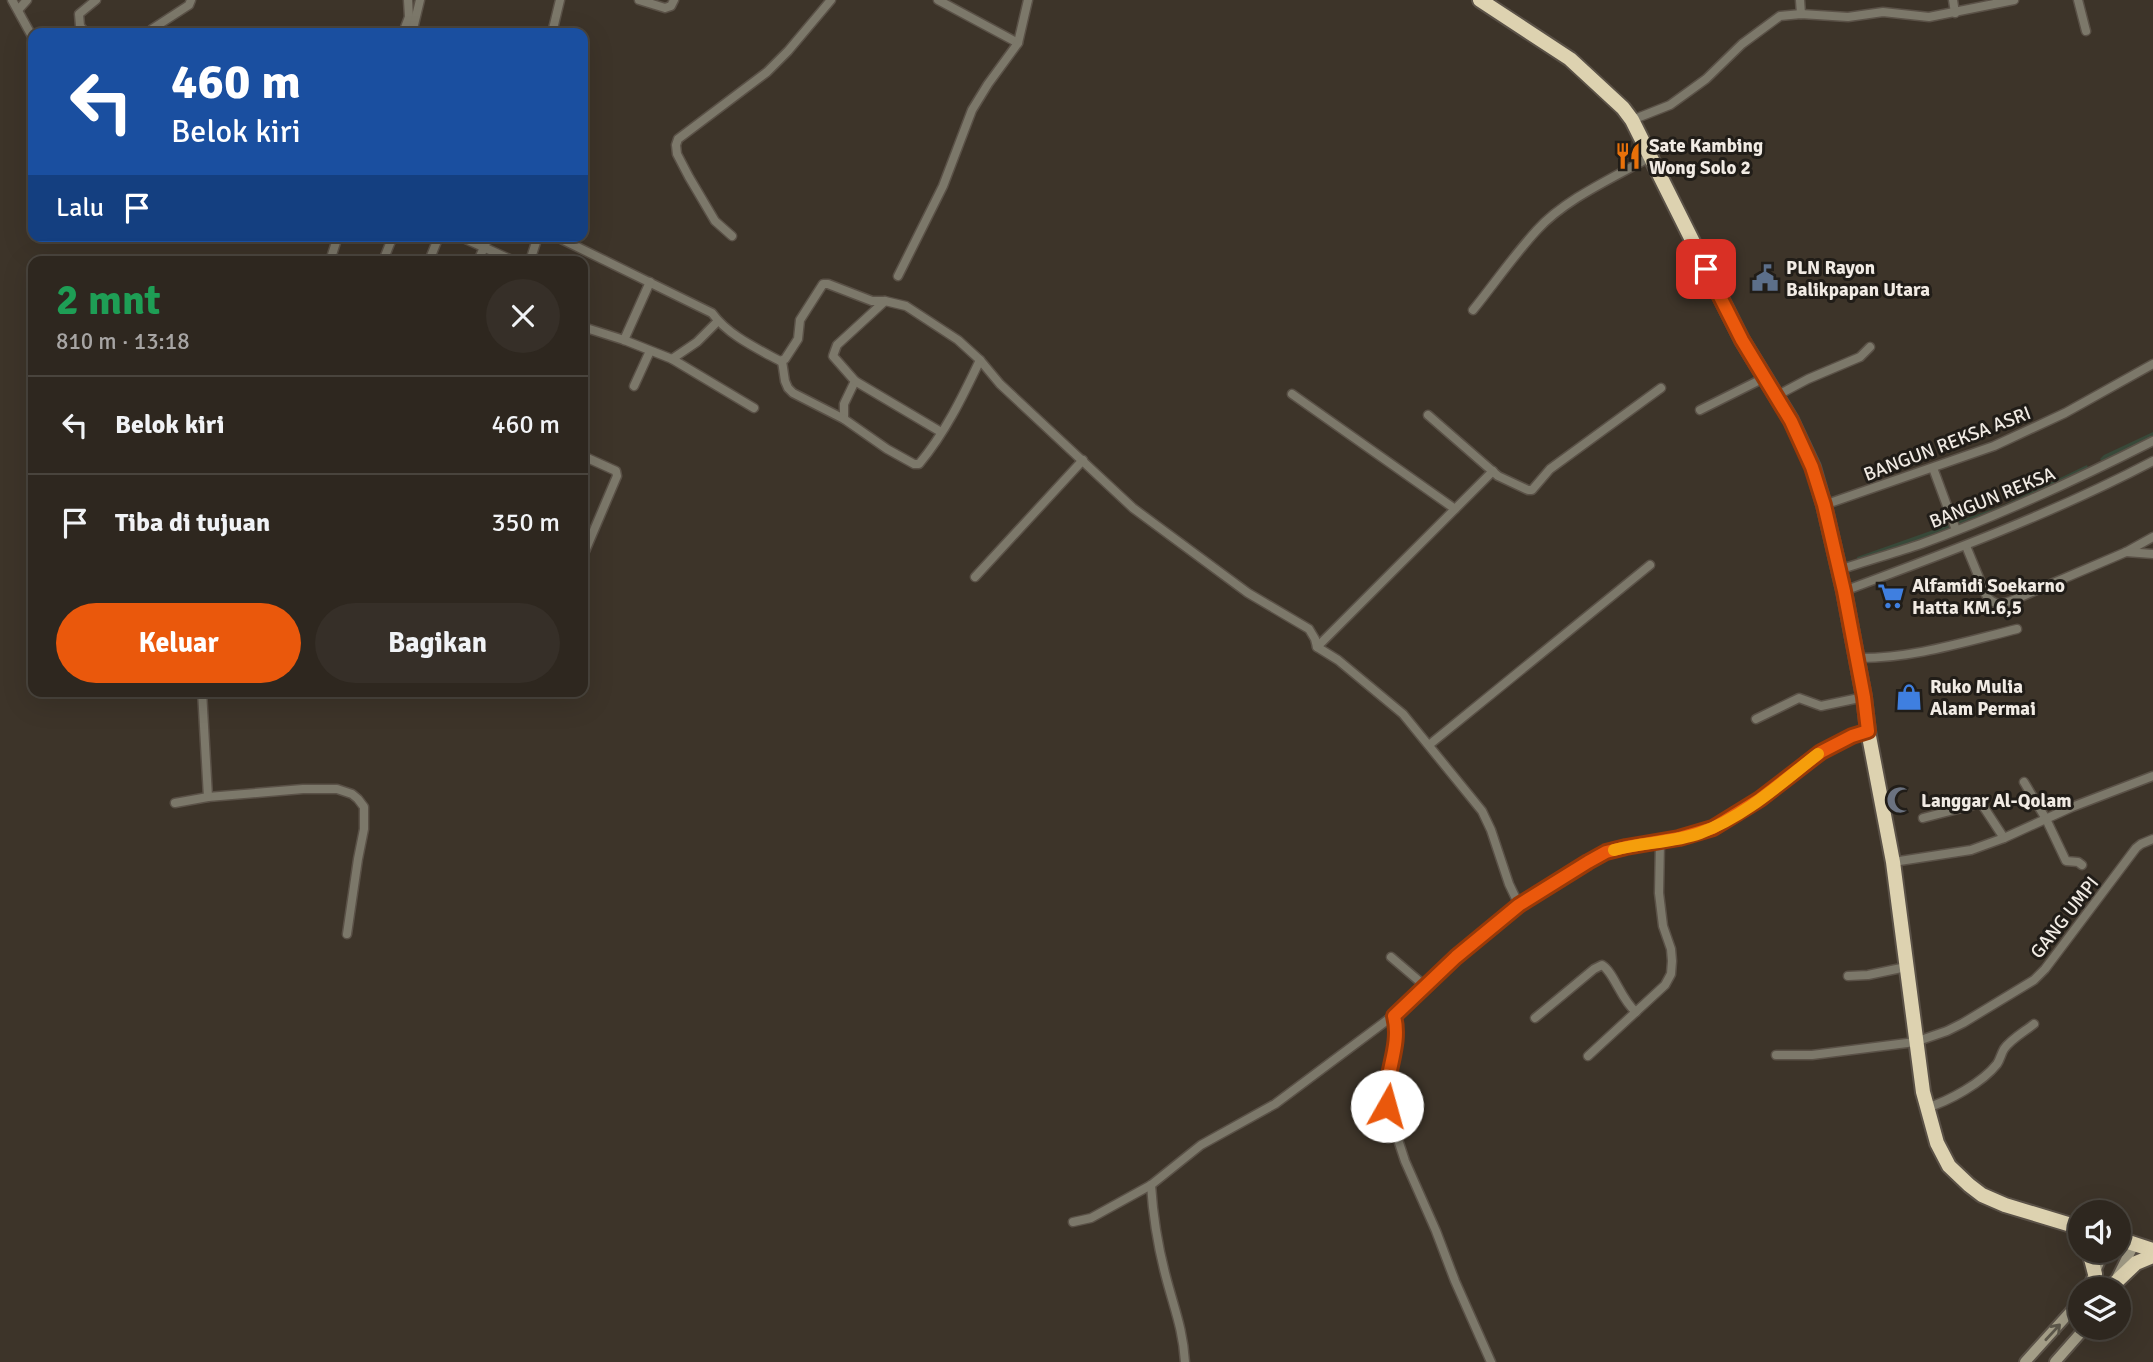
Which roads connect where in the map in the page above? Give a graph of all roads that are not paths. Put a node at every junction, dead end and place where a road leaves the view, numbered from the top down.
1 (12, 0) edge
2 (27, 0) edge
3 (96, 0) edge
4 (191, 0) edge
5 (408, 0) edge
6 (420, 0) edge
7 (559, 0) edge
8 (639, 0) edge
9 (674, 0) edge
10 (831, 0) edge
11 (938, 0) edge
12 (1028, 0) edge
13 (1800, 0) edge
14 (1953, 0) edge
15 (2014, 0) edge
16 (2078, 0) edge
17 (1489, 2) edge
18 (18, 10) junction
19 (1955, 13) junction
20 (1801, 14) junction
21 (82, 28) edge
22 (154, 28) edge
23 (405, 28) edge
24 (413, 28) edge
25 (553, 28) edge
26 (28, 29) edge
27 (2086, 31) dead end
28 (1018, 43) junction
29 (1632, 120) junction
30 (1650, 157) junction
31 (732, 236) dead end
32 (474, 242) edge
33 (486, 242) edge
34 (567, 242) edge
35 (484, 246) junction
36 (480, 256) edge
37 (504, 256) edge
38 (898, 276) dead end
39 (650, 282) junction
40 (885, 301) junction
41 (1473, 310) dead end
42 (718, 321) junction
43 (588, 329) edge
44 (624, 340) junction
45 (1870, 347) dead end
46 (650, 351) junction
47 (672, 359) junction
48 (981, 360) junction
49 (782, 361) junction
50 (2153, 364) edge
51 (1764, 378) junction
52 (855, 381) junction
53 (634, 386) dead end
54 (1661, 388) dead end
55 (1292, 394) dead end
56 (1776, 397) junction
57 (754, 408) dead end
58 (1700, 410) dead end
59 (1428, 415) dead end
60 (844, 419) junction
61 (941, 432) junction
62 (2153, 441) edge
63 (588, 458) edge
64 (1083, 460) junction
65 (2153, 461) edge
66 (1933, 468) junction
67 (1493, 471) junction
68 (2094, 471) junction
69 (2101, 488) junction
70 (1824, 505) junction
71 (1455, 509) junction
72 (1956, 530) junction
73 (2153, 537) edge
74 (588, 544) edge
75 (1966, 546) junction
76 (2126, 552) junction
77 (2153, 554) edge
78 (1650, 565) dead end
79 (1839, 569) junction
80 (975, 577) dead end
81 (1844, 591) junction
82 (2017, 629) dead end
83 (1317, 647) junction
84 (1856, 658) junction
85 (202, 697) edge
86 (1864, 697) junction
87 (1756, 719) dead end
88 (1868, 731) junction
89 (1429, 745) junction
90 (2153, 776) edge
91 (2024, 782) dead end
92 (208, 797) junction
93 (175, 803) dead end
94 (1923, 818) dead end
95 (2046, 819) junction
96 (2004, 838) junction
97 (2153, 839) edge
98 (1660, 842) junction
99 (1893, 862) junction
100 (2082, 865) dead end
101 (1519, 905) junction
102 (347, 934) dead end
103 (1391, 957) dead end
104 (1906, 967) junction
105 (1847, 976) dead end
106 (1425, 986) junction
107 (1636, 1012) junction
108 (1394, 1016) junction
109 (1535, 1018) dead end
110 (2034, 1024) dead end
111 (1915, 1042) junction
112 (1776, 1055) dead end
113 (1588, 1056) dead end
114 (1926, 1108) junction
115 (1151, 1185) junction
116 (1073, 1222) dead end
117 (2068, 1227) edge
118 (2131, 1243) edge
119 (2134, 1244) junction
120 (2153, 1250) edge
121 (2153, 1256) edge
122 (2092, 1263) edge
123 (2099, 1263) edge
124 (2095, 1274) junction
125 (2094, 1277) edge
126 (2118, 1277) edge
127 (2123, 1277) edge
128 (2068, 1314) edge
129 (2074, 1340) edge
130 (1185, 1362) edge
131 (1491, 1362) edge
132 (2025, 1362) edge
133 (2055, 1362) edge

1 - 18 street
2 - 18 street
3 - 21 street
4 - 22 street
5 - 23 street
6 - 24 street
7 - 25 street
8 - 9 street
10 - 31 street
11 - 28 street
12 - 28 street
13 - 20 street
14 - 19 street
15 - 19 street
16 - 27 street
17 - 29 highway
18 - 26 street
19 - 20 street
20 - 29 street
28 - 38 street
29 - 30 highway
30 - 41 street
30 - 51 highway
32 - 35 street
33 - 35 street
34 - 39 street
35 - 36 street
35 - 37 street
39 - 42 street
39 - 44 street
40 - 48 street
40 - 49 street
40 - 52 street
42 - 47 street
42 - 49 street
43 - 44 street
44 - 46 street
45 - 56 street
46 - 47 street
46 - 53 street
47 - 57 street
48 - 61 street
48 - 64 street
49 - 60 street
50 - 66 street, BANGUN REKSA ASRI
51 - 56 highway
51 - 58 street
52 - 60 street
52 - 61 street
54 - 67 street
55 - 71 street
56 - 70 highway
59 - 67 street
60 - 61 street
62 - 68 street, BANGUN REKSA
63 - 74 street
64 - 80 street
64 - 83 street
65 - 69 street
66 - 70 street, BANGUN REKSA ASRI
66 - 72 street
67 - 71 street
68 - 69 street
68 - 72 street, BANGUN REKSA
69 - 75 street
70 - 79 highway
71 - 83 street
72 - 79 street, BANGUN REKSA
73 - 76 street
75 - 76 street
75 - 81 street
76 - 77 street
78 - 89 street
79 - 81 highway
81 - 84 highway
82 - 84 street
83 - 89 street
84 - 86 highway
85 - 92 street
86 - 87 street
86 - 88 highway
88 - 98 street
88 - 99 highway
89 - 101 street
90 - 95 street
91 - 95 street
92 - 93 street
92 - 102 street
94 - 96 street
95 - 96 street
95 - 100 street
96 - 99 street
97 - 111 street, GANG UMPI
98 - 101 street
98 - 107 street
99 - 104 highway
101 - 106 street
103 - 106 street
104 - 105 street
104 - 111 highway
106 - 108 street
107 - 109 street
107 - 113 street
108 - 115 street
108 - 131 street
110 - 114 street
111 - 112 street, GANG UMPI
111 - 114 highway
114 - 117 highway
115 - 116 street
115 - 130 street
118 - 119 highway
119 - 120 highway
119 - 126 street
121 - 127 highway
122 - 124 highway
123 - 124 street
124 - 125 street
132 -> 128 street
129 - 133 street

